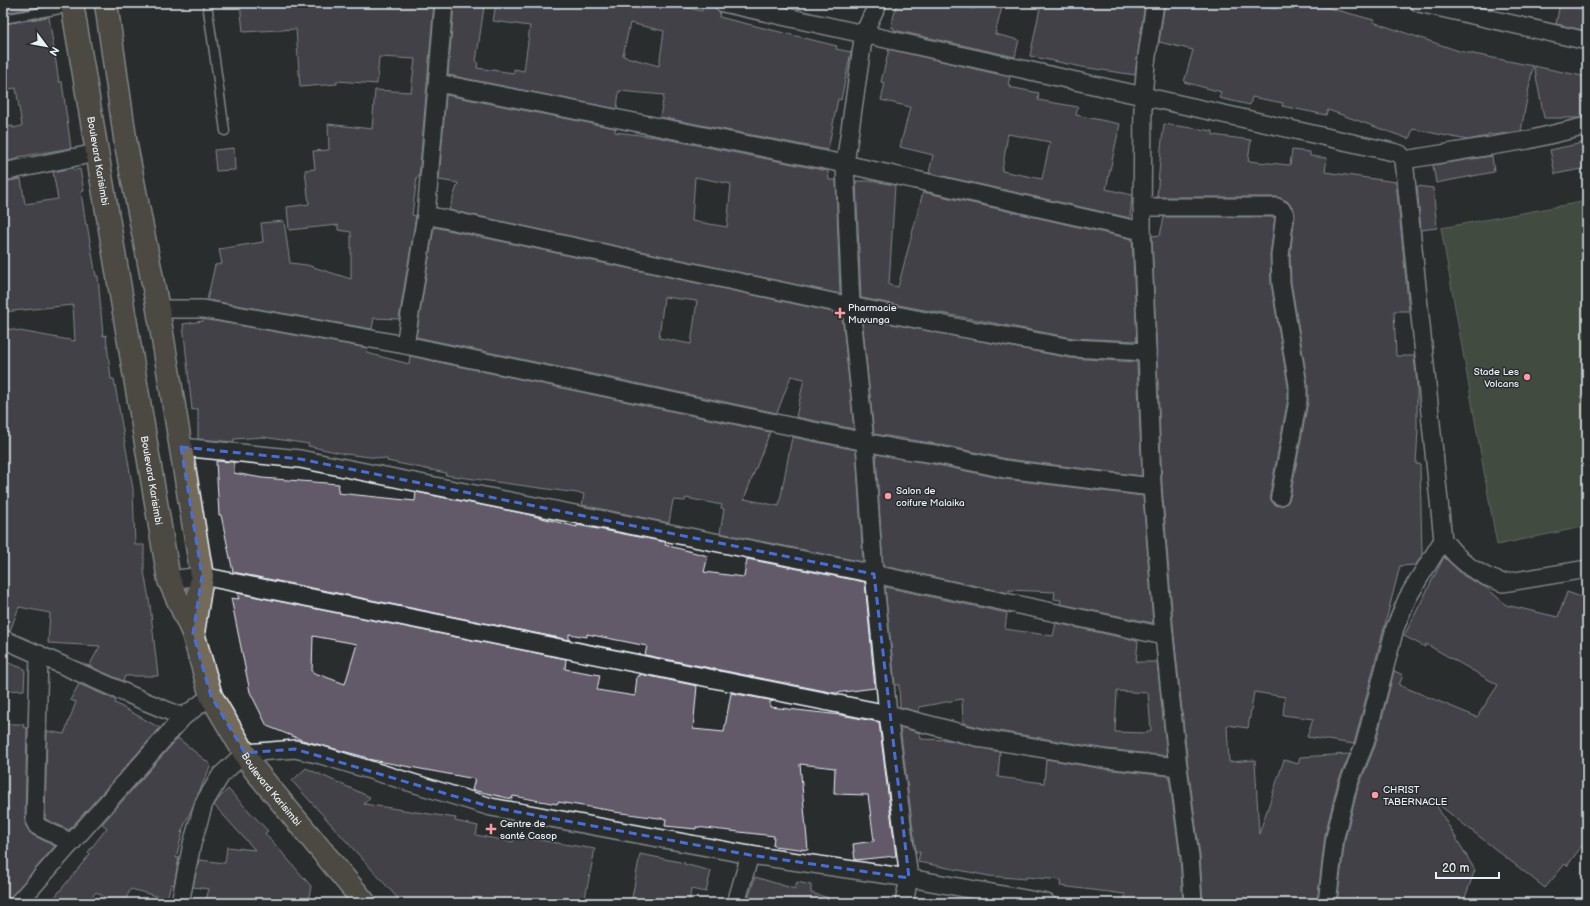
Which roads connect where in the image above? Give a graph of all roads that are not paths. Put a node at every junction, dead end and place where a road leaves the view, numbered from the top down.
1 (106, 3) edge
2 (207, 3) edge
3 (444, 3) edge
4 (723, 3) edge
5 (878, 3) edge
6 (1155, 3) edge
7 (1419, 3) edge
8 (72, 5) edge
9 (3, 19) edge
10 (864, 33) junction
11 (1587, 41) edge
12 (438, 83) junction
13 (1143, 97) junction
14 (1587, 126) edge
15 (225, 131) dead end
16 (96, 153) junction
17 (1404, 160) junction
18 (845, 164) junction
19 (3, 172) edge
20 (1142, 208) junction
21 (426, 215) junction
22 (1142, 231) junction
23 (851, 306) junction
24 (158, 309) junction
25 (405, 344) junction
26 (1147, 352) junction
27 (865, 442) junction
28 (181, 447) junction
29 (1152, 487) junction
30 (1280, 496) dead end
31 (1443, 540) junction
32 (1587, 569) edge
33 (874, 574) junction
34 (202, 576) junction
35 (169, 580) junction
36 (193, 634) junction
37 (1164, 636) junction
38 (3, 639) edge
39 (39, 654) junction
40 (211, 696) junction
41 (888, 714) junction
42 (183, 717) junction
43 (245, 753) junction
44 (1178, 767) junction
45 (72, 843) junction
46 (750, 855) junction
47 (909, 878) junction
48 (18, 903) edge
49 (180, 903) edge
50 (365, 903) edge
51 (736, 903) edge
52 (904, 903) edge
53 (1044, 903) edge
54 (1193, 903) edge
55 (1327, 903) edge

1 - 24 main road
2 - 15 lane
3 - 12 street
4 - 10 street
5 - 10 street
6 - 13 street
7 - 11 street
8 - 9 lane
8 - 16 main road, Boulevard Karisimbi
10 - 13 street
10 - 18 street
12 - 18 street
12 - 21 street
13 - 17 street
13 - 20 street
14 - 17 street
16 - 19 street
16 - 35 main road, Boulevard Karisimbi
17 - 31 street
18 - 22 street
18 - 23 street
20 - 22 street
20 - 30 street
21 - 23 street
21 - 25 street
22 - 26 street
23 - 26 street
23 - 27 street
24 - 25 street
24 - 28 main road
25 - 27 street
26 - 29 street
27 - 29 street
27 - 33 street
28 - 33 street
28 - 34 main road
29 - 37 street
31 - 32 street
31 - 55 street
33 - 37 street
33 - 41 street
34 - 35 street
34 - 36 main road
34 - 41 street
35 - 36 main road, Boulevard Karisimbi
36 - 40 main road, Boulevard Karisimbi
37 - 44 street
38 - 39 street
39 - 42 street
39 - 45 street
40 - 42 street
40 - 43 main road, Boulevard Karisimbi
41 - 44 street
41 - 47 street
42 - 45 street
43 - 46 street
43 - 49 street
43 - 50 main road, Boulevard Karisimbi
44 - 54 street
45 - 48 street
46 - 47 street
46 - 51 street
47 - 52 street
47 - 53 street

